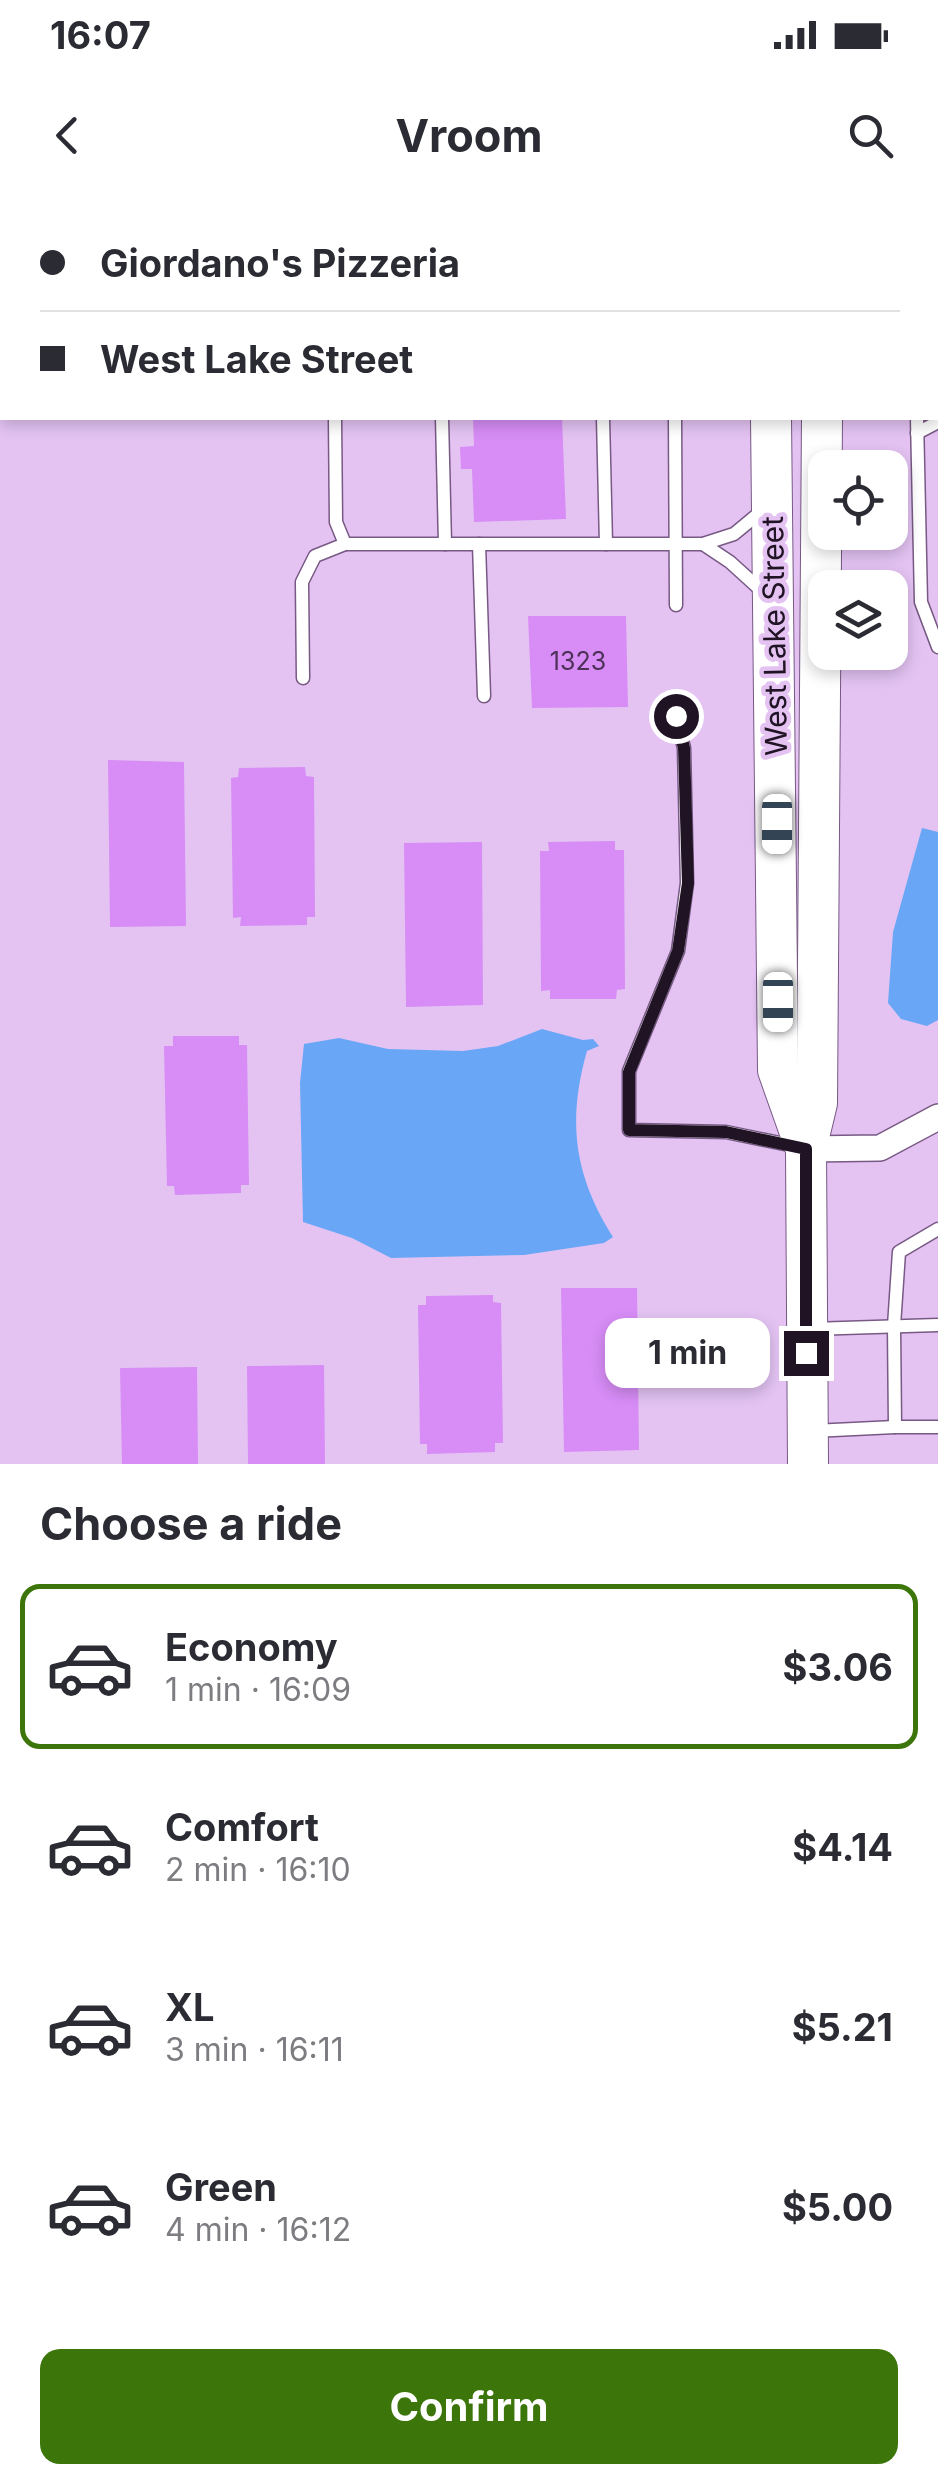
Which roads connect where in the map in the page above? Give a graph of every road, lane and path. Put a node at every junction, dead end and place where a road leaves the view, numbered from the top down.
1 (335, 420) edge
2 (442, 420) edge
3 (603, 420) edge
4 (675, 420) edge
5 (772, 420) edge
6 (822, 420) edge
7 (917, 420) edge
8 (938, 422) edge
9 (917, 433) junction
10 (772, 502) junction
11 (344, 544) junction
12 (445, 544) junction
13 (479, 544) junction
14 (606, 544) junction
15 (676, 544) junction
16 (703, 544) junction
17 (774, 601) junction
18 (676, 605) dead end
19 (938, 647) edge
20 (303, 678) dead end
21 (484, 696) dead end
22 (676, 716) dead end
23 (938, 1117) edge
24 (806, 1149) junction
25 (938, 1229) edge
26 (938, 1325) edge
27 (894, 1326) junction
28 (806, 1329) junction
29 (895, 1427) junction
30 (938, 1427) edge
31 (808, 1448) edge

1 - 11 lane
2 - 12 lane
3 - 14 lane
4 - 15 lane
5 - 10 main road, West Lake Street
6 - 24 main road, West Lake Street
7 - 9 lane
8 - 9 lane
9 - 19 lane
10 - 16 lane
10 - 17 main road, West Lake Street
11 - 12 lane
11 - 20 lane
12 - 13 lane
13 - 14 lane
13 - 21 lane
14 - 15 lane
15 - 16 lane
15 - 18 lane
16 - 17 lane
17 - 24 main road, West Lake Street
22 - 24 lane
23 - 24 street
24 - 28 main road, West Lake Street
25 - 27 lane
26 - 27 lane
27 - 28 lane
27 - 29 lane
28 - 31 main road, West Lake Street
29 - 30 lane
29 - 31 lane

